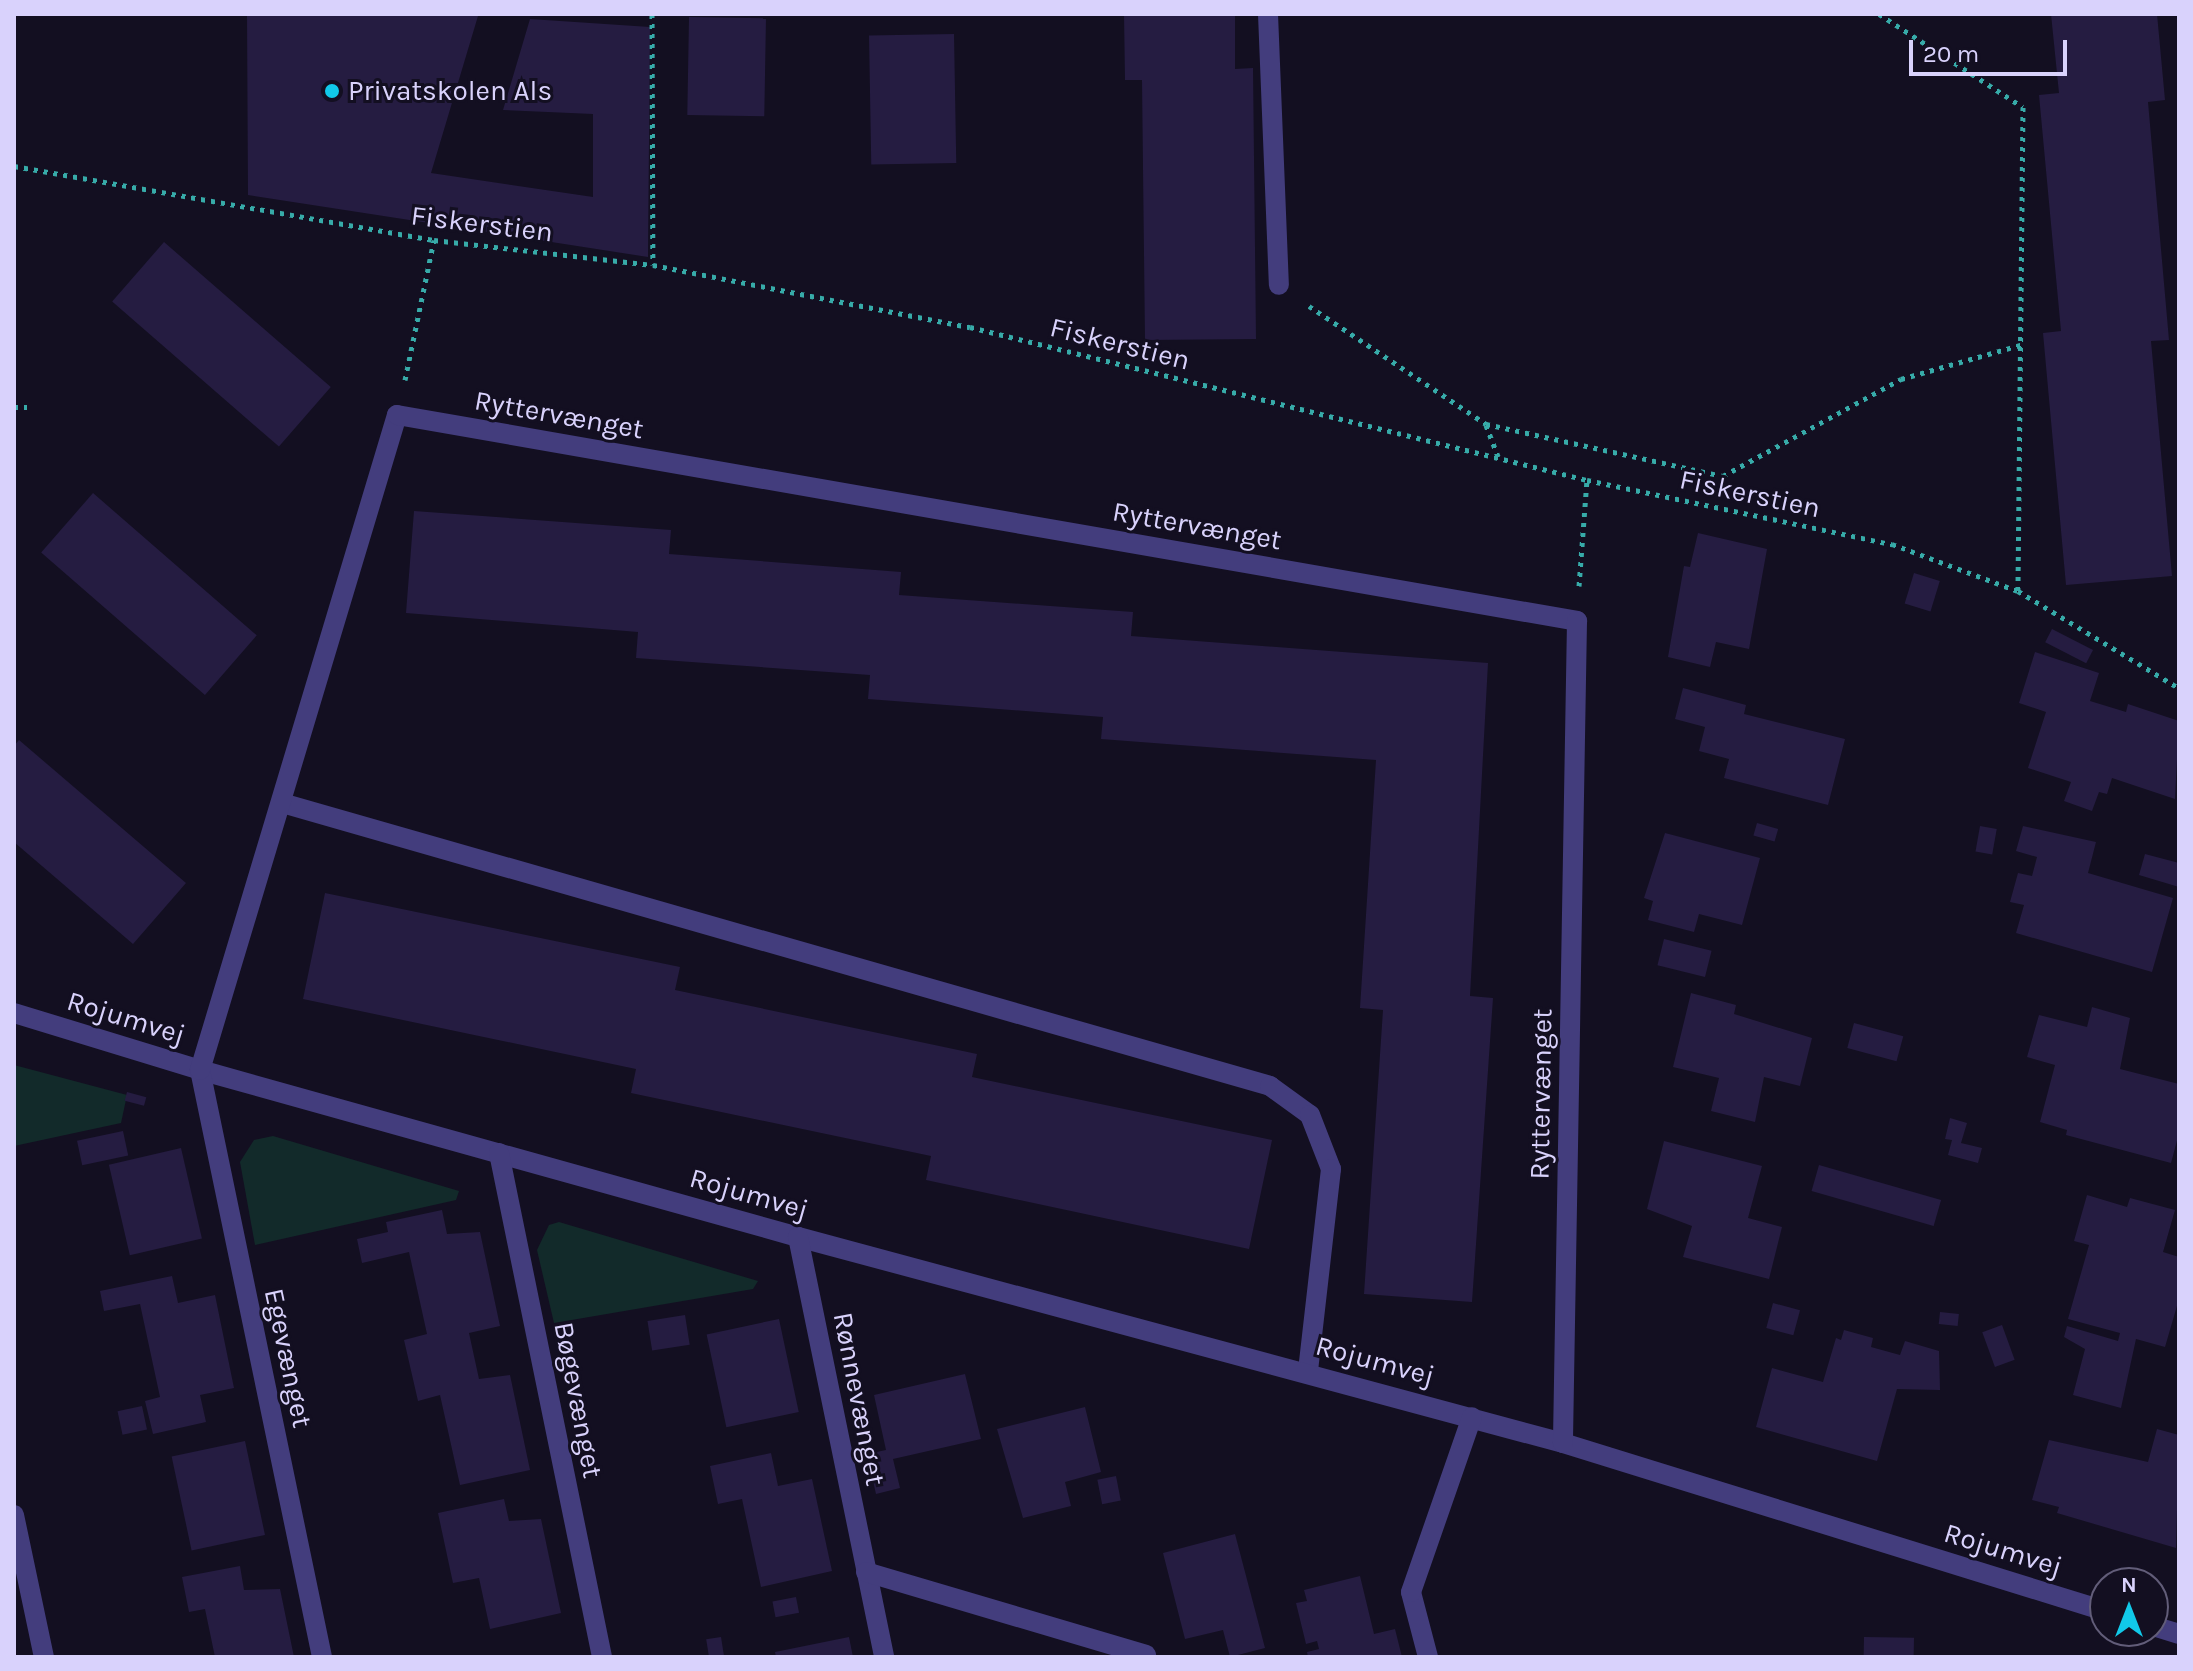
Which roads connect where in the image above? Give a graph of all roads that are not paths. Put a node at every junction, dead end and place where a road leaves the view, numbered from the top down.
1 (1268, 14) edge
2 (1279, 285) road end
3 (282, 803) junction
4 (14, 1013) edge
5 (200, 1070) junction
6 (499, 1153) junction
7 (798, 1237) junction
8 (1308, 1372) junction
9 (1472, 1417) junction
10 (1563, 1443) junction
11 (14, 1515) edge
12 (866, 1572) junction
13 (2089, 1606) edge
14 (1146, 1655) dead end
15 (44, 1657) edge
16 (322, 1657) edge
17 (602, 1657) edge
18 (884, 1657) edge
19 (1428, 1657) edge

1 - 2 street
3 - 5 street
3 - 8 street
3 - 10 street, Ryttervænget
4 - 5 street, Rojumvej
5 - 6 street, Rojumvej
5 - 16 street, Egevænget
6 - 7 street, Rojumvej
6 - 17 street, Bøgevænget
7 - 8 street, Rojumvej
7 - 12 street, Rønnevænget
8 - 9 street, Rojumvej
9 - 10 street, Rojumvej
9 - 19 street
10 - 13 street, Rojumvej
11 - 15 street
12 - 14 street
12 - 18 street, Rønnevænget

